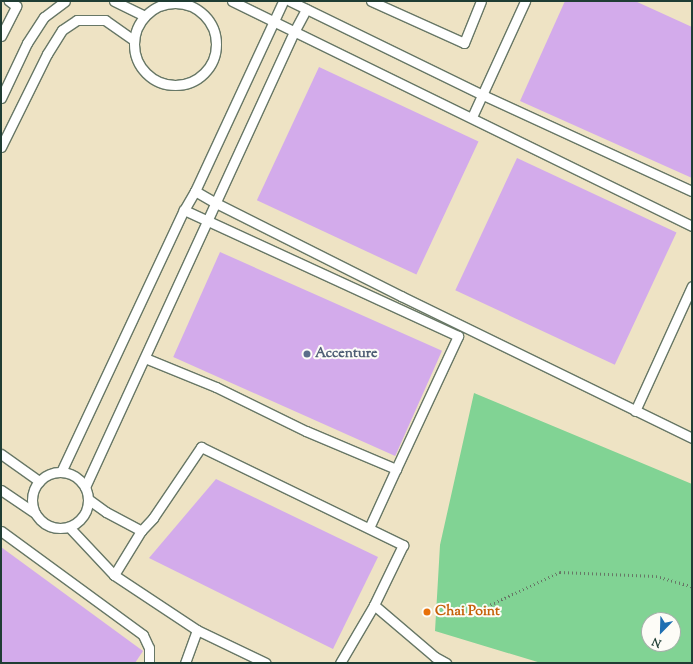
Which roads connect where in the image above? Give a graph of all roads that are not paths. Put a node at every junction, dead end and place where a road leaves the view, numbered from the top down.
1 (9, 1) edge
2 (65, 1) edge
3 (114, 1) edge
4 (232, 1) edge
5 (283, 1) edge
6 (290, 1) edge
7 (371, 1) edge
8 (481, 1) edge
9 (525, 1) edge
10 (199, 5) edge
11 (306, 9) junction
12 (145, 16) junction
13 (274, 20) junction
14 (294, 32) junction
15 (1, 36) edge
16 (134, 40) junction
17 (483, 95) junction
18 (1, 98) edge
19 (472, 117) junction
20 (1, 147) edge
21 (195, 191) junction
22 (692, 191) edge
23 (216, 203) junction
24 (184, 210) junction
25 (207, 221) junction
26 (692, 226) edge
27 (692, 286) edge
28 (145, 358) junction
29 (635, 411) junction
30 (692, 438) edge
31 (1, 454) edge
32 (396, 469) junction
33 (62, 472) junction
34 (39, 481) junction
35 (85, 487) junction
36 (1, 490) edge
37 (88, 499) junction
38 (35, 513) junction
39 (69, 527) junction
40 (369, 528) junction
41 (1, 531) edge
42 (141, 531) junction
43 (114, 575) junction
44 (374, 605) junction
45 (197, 630) junction
46 (150, 663) edge
47 (185, 663) edge
48 (266, 663) edge
49 (340, 663) edge
50 (446, 663) edge

1 - 15 lane
2 - 18 lane
3 - 12 lane
4 - 13 lane
5 - 13 lane
6 - 11 lane
7 - 8 lane
9 - 17 lane
10 - 12 lane
10 - 16 lane
11 - 14 lane
11 - 17 lane
12 - 16 lane
13 - 14 lane
13 - 21 lane
14 - 19 lane
14 - 23 lane
16 - 20 lane
17 - 19 lane
17 - 22 lane
19 - 26 lane
21 - 23 lane
21 - 24 lane
23 - 25 lane
23 - 29 lane
24 - 25 lane
24 - 33 lane
25 - 28 lane
25 - 32 lane
27 - 29 lane
28 - 32 lane
28 - 35 lane
29 - 30 lane
31 - 34 lane
32 - 40 lane
33 - 34 lane
33 - 35 lane
34 - 38 lane
35 - 37 lane
36 - 38 lane
37 - 39 lane
37 - 42 lane
38 - 39 lane
39 - 43 lane
40 - 42 lane
40 - 44 lane
41 - 46 lane
42 - 43 lane
43 - 45 lane
44 - 49 lane
44 - 50 lane
45 - 47 lane
45 - 48 lane

